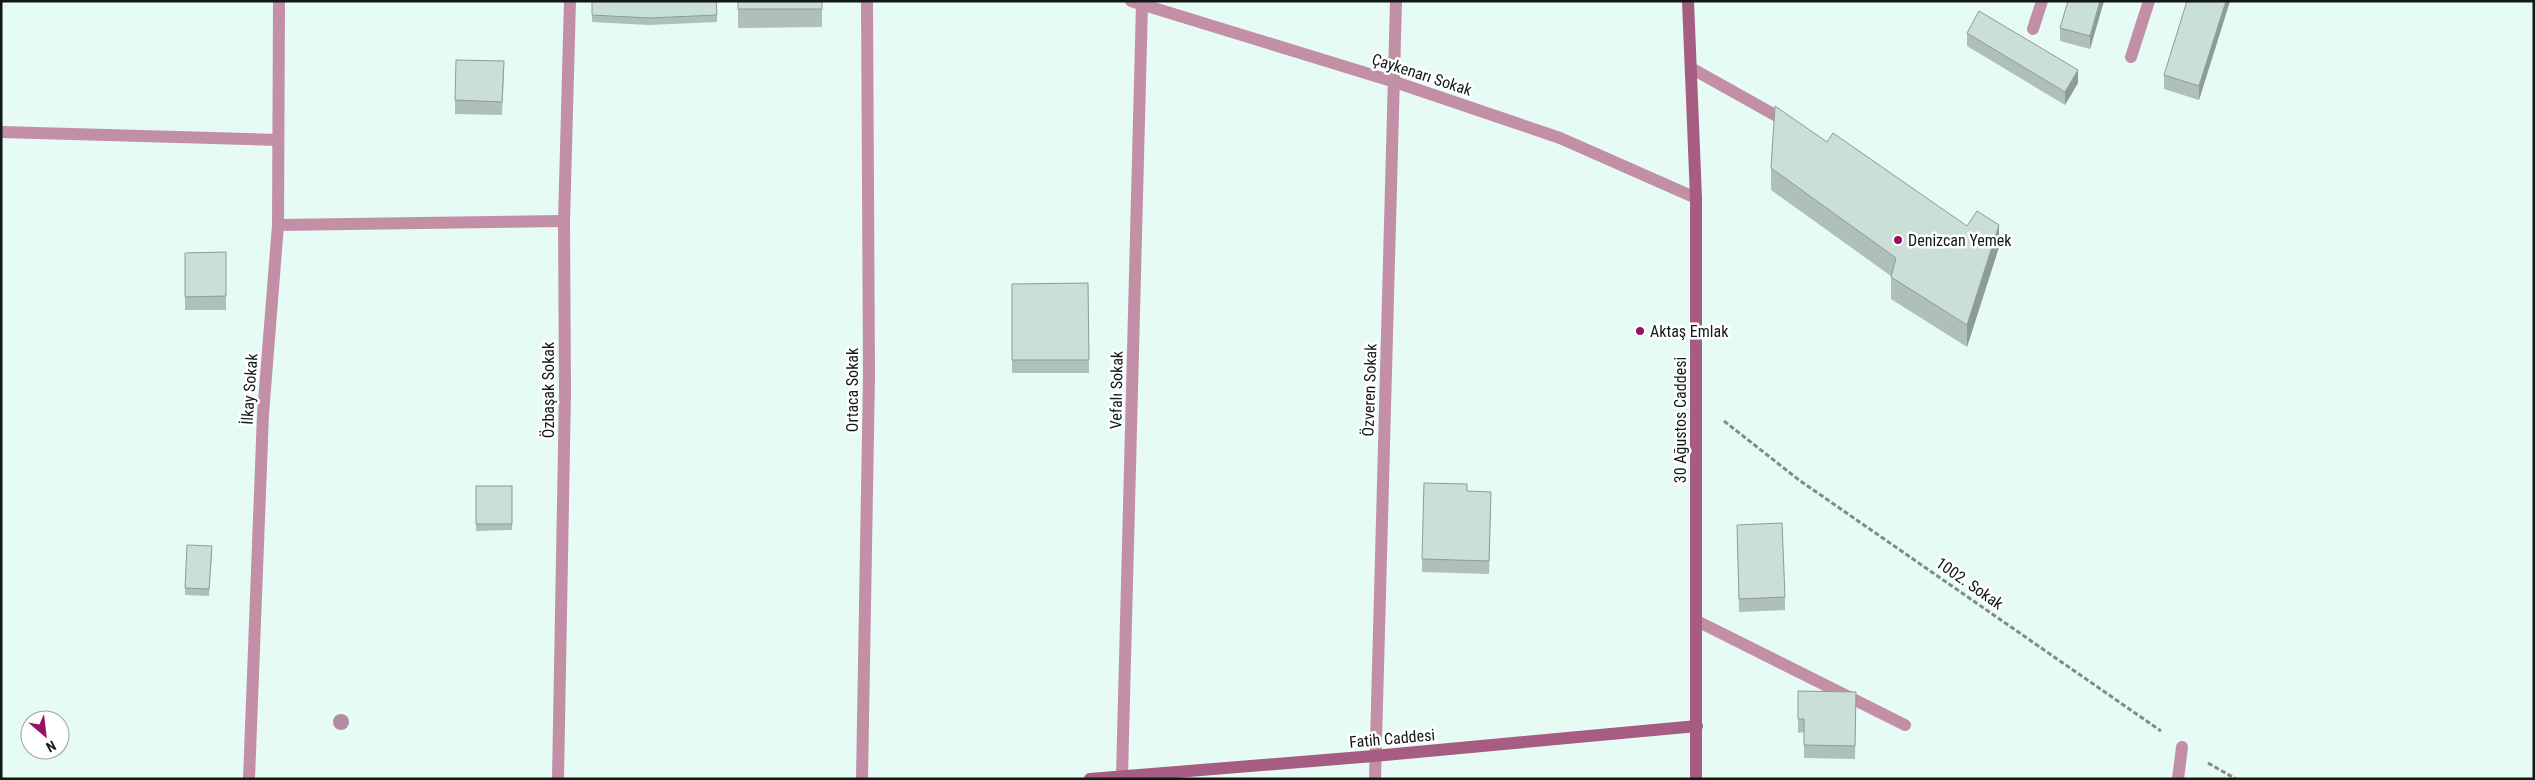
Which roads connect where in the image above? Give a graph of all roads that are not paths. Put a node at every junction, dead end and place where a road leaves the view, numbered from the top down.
1 (279, 1) edge
2 (570, 1) edge
3 (866, 1) edge
4 (1396, 1) edge
5 (1688, 1) edge
6 (2042, 1) edge
7 (2149, 1) edge
8 (1136, 3) edge
9 (2033, 29) dead end
10 (2131, 57) dead end
11 (1691, 68) junction
12 (1395, 82) junction
13 (1800, 129) edge
14 (1, 132) edge
15 (278, 140) junction
16 (1696, 198) junction
17 (564, 221) junction
18 (278, 225) junction
19 (1697, 621) junction
20 (1697, 726) junction
21 (1904, 726) dead end
22 (2182, 747) road end
23 (1374, 756) junction
24 (1122, 776) junction
25 (1095, 778) edge
26 (249, 779) edge
27 (558, 779) edge
28 (862, 779) edge
29 (1375, 779) edge
30 (1696, 779) edge
31 (2178, 779) edge

1 - 15 street, İlkay Sokak
2 - 17 street, Özbaşak Sokak
3 - 28 street, Ortaca Sokak
4 - 12 street, Özveren Sokak
5 - 11 street, 30 Ağustos Caddesi
6 - 9 street
7 - 10 street
8 - 12 street, Çaykenarı Sokak
8 - 24 street, Vefalı Sokak
11 - 13 street
11 - 16 street, 30 Ağustos Caddesi
12 - 16 street, Çaykenarı Sokak
12 - 23 street, Özveren Sokak
14 - 15 street
15 - 18 street, İlkay Sokak
16 - 19 street, 30 Ağustos Caddesi
17 - 18 street
17 - 27 street, Özbaşak Sokak
18 - 26 street, İlkay Sokak
19 - 20 street, 30 Ağustos Caddesi
19 - 21 street
20 - 23 street, Fatih Caddesi
20 - 30 street, 30 Ağustos Caddesi
22 - 31 street
23 - 24 street, Fatih Caddesi
23 - 29 street, Özveren Sokak
24 - 25 street, Fatih Caddesi

